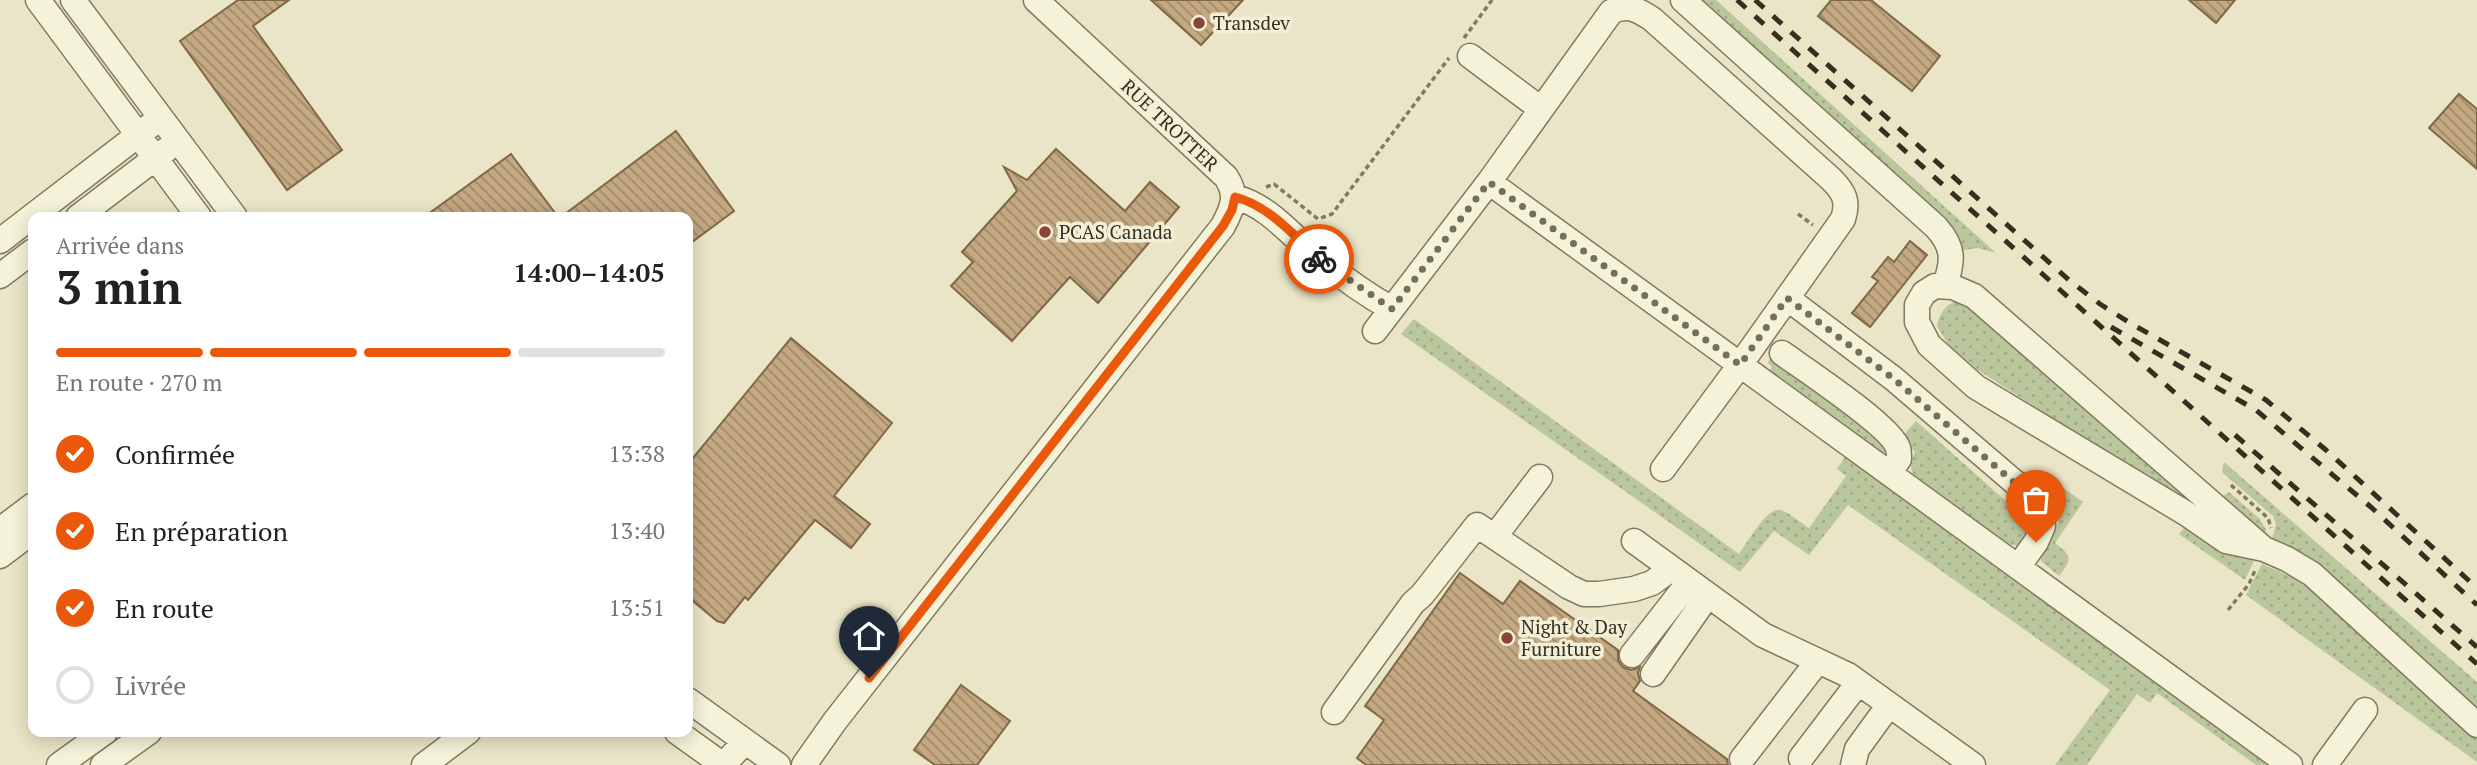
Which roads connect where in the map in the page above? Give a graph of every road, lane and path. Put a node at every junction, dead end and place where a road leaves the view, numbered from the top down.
1 (38, 0) edge
2 (73, 0) edge
3 (1036, 0) edge
4 (1492, 0) edge
5 (1683, 0) edge
6 (1461, 51) junction
7 (1541, 109) junction
8 (160, 118) junction
9 (138, 135) junction
10 (177, 142) junction
11 (155, 158) junction
12 (1489, 182) junction
13 (1274, 184) dead end
14 (1235, 197) junction
15 (38, 212) edge
16 (85, 212) edge
17 (195, 212) edge
18 (230, 212) edge
19 (28, 219) edge
20 (0, 241) edge
21 (28, 254) edge
22 (0, 276) edge
23 (1945, 286) junction
24 (1787, 298) junction
25 (1392, 309) junction
26 (1375, 331) dead end
27 (1782, 353) dead end
28 (1740, 365) junction
29 (1663, 469) dead end
30 (1890, 471) junction
31 (1540, 477) dead end
32 (28, 509) edge
33 (0, 530) edge
34 (28, 535) edge
35 (1495, 536) junction
36 (1634, 541) dead end
37 (2264, 549) junction
38 (0, 556) edge
39 (2018, 566) junction
40 (1689, 582) junction
41 (1632, 655) dead end
42 (1818, 661) junction
43 (1653, 674) dead end
44 (1858, 682) junction
45 (693, 704) edge
46 (1889, 705) junction
47 (2365, 710) dead end
48 (1334, 712) dead end
49 (2477, 725) edge
50 (98, 737) edge
51 (142, 737) edge
52 (461, 737) edge
53 (684, 737) edge
54 (745, 742) junction
55 (1801, 758) dead end
56 (1742, 759) dead end
57 (1850, 760) edge
58 (1962, 762) edge
59 (774, 764) edge
60 (60, 765) edge
61 (103, 765) edge
62 (424, 765) edge
63 (723, 765) edge
64 (803, 765) edge
65 (2290, 765) edge
66 (2325, 765) edge

1 - 9 street
2 - 8 street
3 - 14 street, RUE TROTTER
4 - 6 path
5 - 23 street
6 - 7 street
6 - 13 path
7 - 12 street
7 - 24 street
8 - 9 street
8 - 10 street
9 - 11 street
9 - 15 street
10 - 11 street
10 - 18 street
11 - 16 street
11 - 17 street
12 - 25 street
12 - 28 street
14 - 25 street
14 - 64 street
19 - 20 street
21 - 22 street
23 - 37 street
23 - 37 street
24 - 28 street
24 - 39 street
25 - 26 street
27 - 30 street
28 - 29 street
28 - 30 street
30 - 39 street
31 - 35 street
32 - 33 street
34 - 38 street
35 - 40 street
35 - 48 street
36 - 40 street
37 - 49 street
39 - 65 street
40 - 41 street
40 - 42 street
40 - 43 street
42 - 44 street
42 - 56 street
44 - 46 street
44 - 55 street
45 - 54 street
46 - 57 street
46 - 58 street
47 - 66 street
50 - 60 street
51 - 61 street
52 - 62 street
53 - 63 street
54 - 59 street
54 - 63 street

